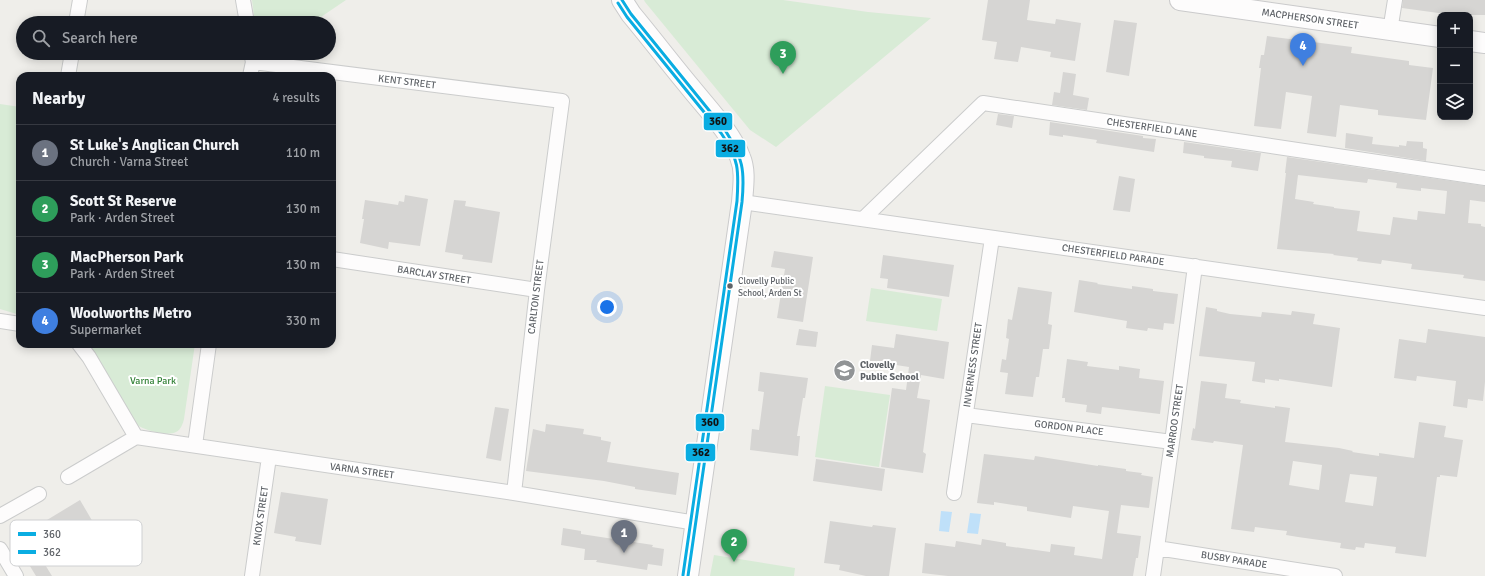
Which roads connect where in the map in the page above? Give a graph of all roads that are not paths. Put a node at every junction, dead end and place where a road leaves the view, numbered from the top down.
1 (80, 0) edge
2 (243, 0) edge
3 (622, 0) edge
4 (1180, 0) edge
5 (1395, 0) edge
6 (77, 16) edge
7 (246, 16) edge
8 (1390, 31) junction
9 (1437, 37) edge
10 (1473, 41) edge
11 (1485, 43) edge
12 (71, 60) edge
13 (252, 64) edge
14 (69, 72) edge
15 (319, 72) edge
16 (336, 74) edge
17 (562, 101) joint
18 (1485, 178) edge
19 (742, 202) junction
20 (863, 219) junction
21 (992, 238) junction
22 (336, 260) edge
23 (1195, 266) junction
24 (537, 290) junction
25 (1485, 308) edge
26 (0, 321) edge
27 (16, 323) edge
28 (82, 348) edge
29 (208, 348) edge
30 (966, 415) junction
31 (136, 436) junction
32 (1172, 442) junction
33 (195, 445) junction
34 (270, 457) junction
35 (68, 477) dead end
36 (514, 493) junction
37 (954, 493) dead end
38 (40, 494) dead end
39 (0, 516) edge
40 (696, 522) junction
41 (1157, 548) junction
42 (0, 549) edge
43 (10, 566) edge
44 (10, 566) edge
45 (16, 576) edge
46 (252, 576) edge
47 (688, 576) edge
48 (1153, 576) edge
49 (1336, 576) edge

1 - 6 street
2 - 7 street
3 - 19 main road
4 - 8 main road, MACPHERSON STREET
5 - 8 street
8 - 9 main road, MACPHERSON STREET
10 - 11 main road
12 - 14 street
13 - 15 street, KENT STREET
16 - 17 street, KENT STREET
17 - 24 street, CARLTON STREET
18 - 20 street, CHESTERFIELD LANE
19 - 20 street, CHESTERFIELD PARADE
19 - 40 main road
20 - 21 street, CHESTERFIELD PARADE
21 - 23 street, CHESTERFIELD PARADE
21 - 30 street, INVERNESS STREET
22 - 24 street, BARCLAY STREET
23 - 25 street, CHESTERFIELD PARADE
23 - 32 street, MARROO STREET
24 - 36 street, CARLTON STREET
26 - 27 street
28 - 31 street
29 - 33 street
30 - 32 street, GORDON PLACE
30 - 37 street, INVERNESS STREET
31 - 33 street, VARNA STREET
31 - 35 street
32 - 41 street, MARROO STREET
33 - 34 street, VARNA STREET
34 - 36 street, VARNA STREET
34 - 46 street, KNOX STREET
36 - 40 street, VARNA STREET
38 - 39 street
40 - 47 main road
41 - 48 street, MARROO STREET
41 - 49 street, BUSBY PARADE
42 - 43 street
44 - 45 street

